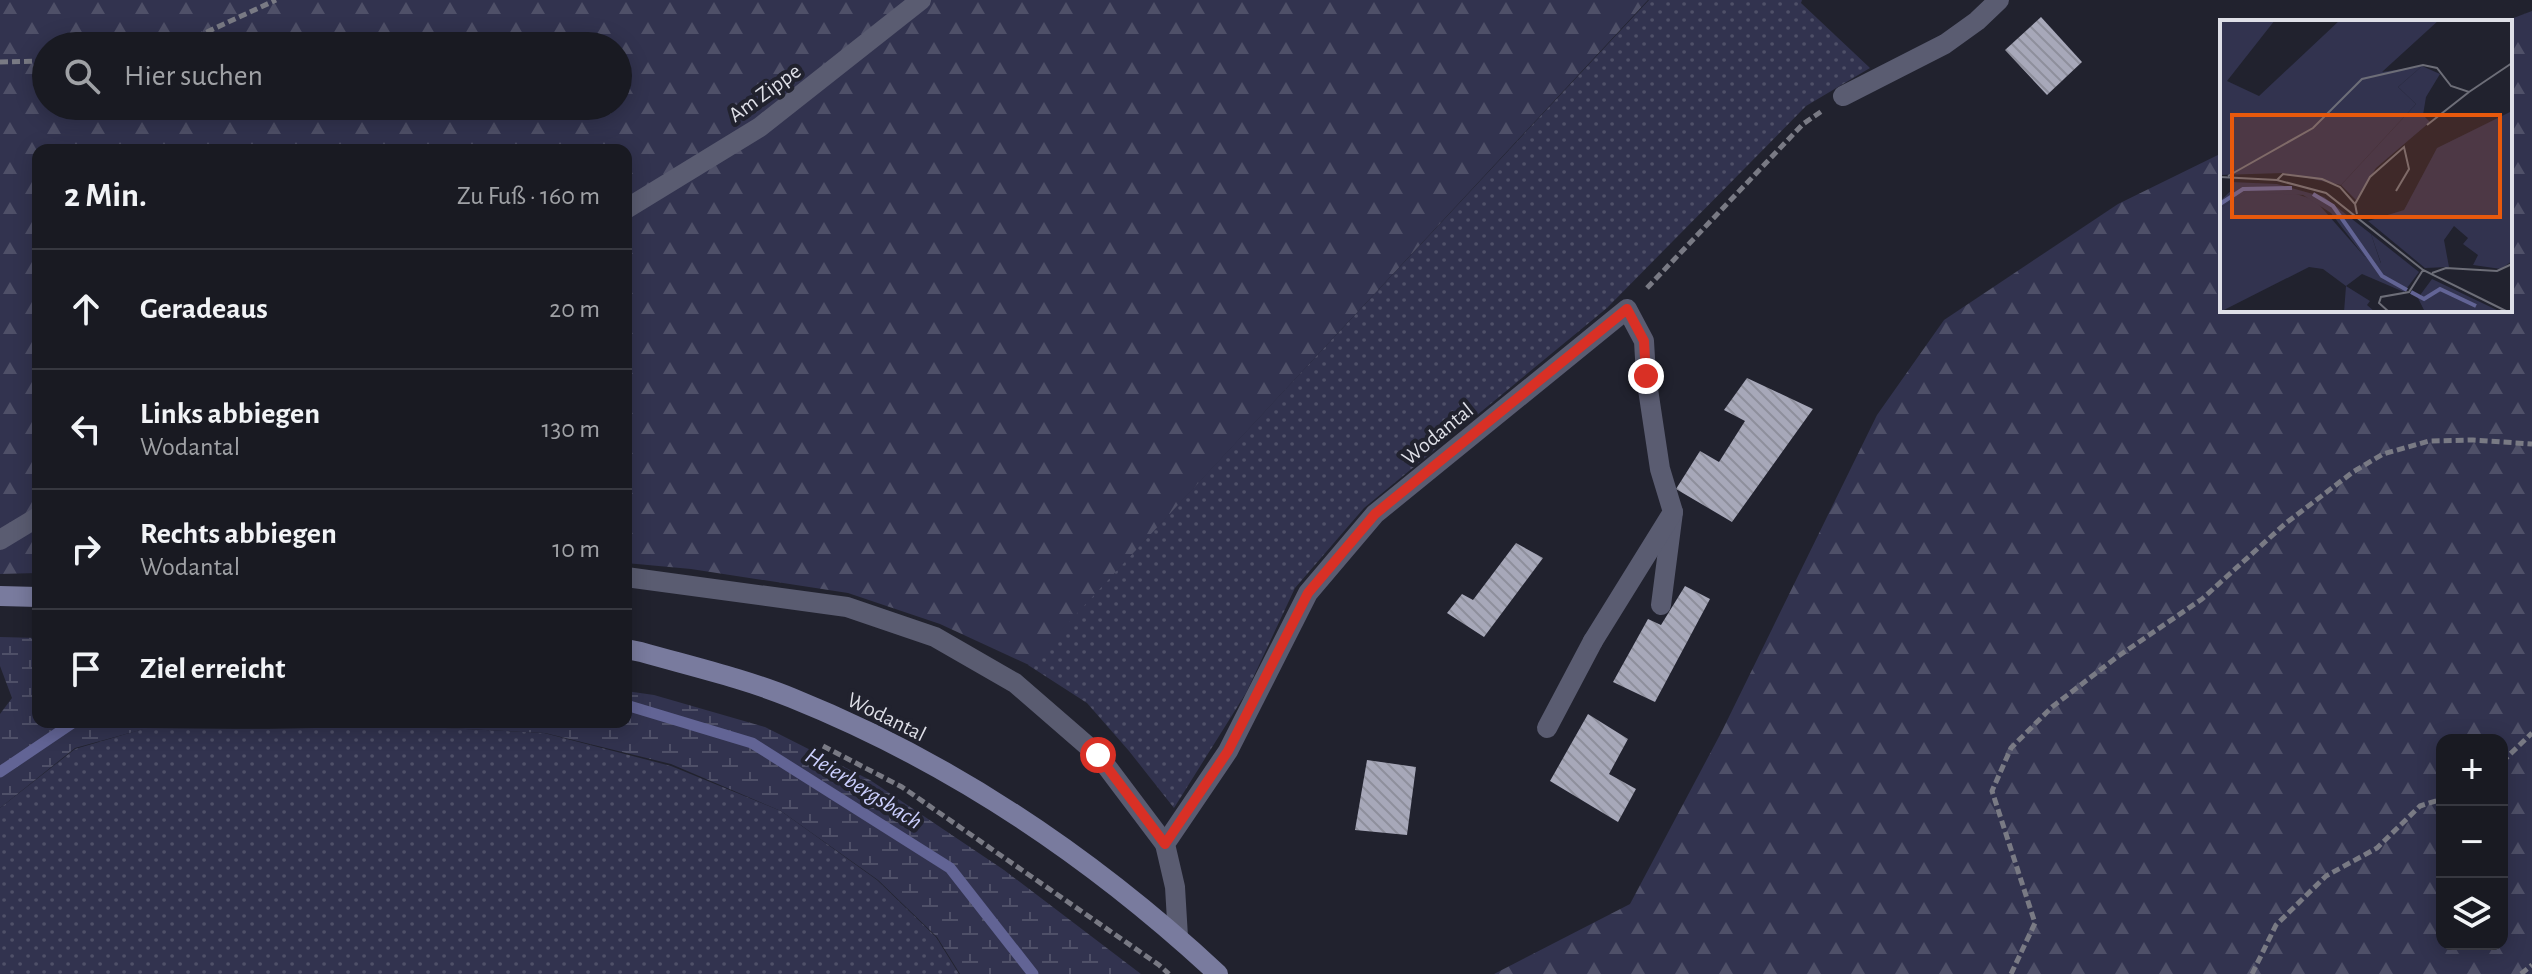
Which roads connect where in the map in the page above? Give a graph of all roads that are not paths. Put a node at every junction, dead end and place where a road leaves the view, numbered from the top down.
1 (921, 0) edge
2 (1999, 0) edge
3 (1843, 96) road end
4 (632, 205) edge
5 (1673, 512) junction
6 (32, 521) edge
7 (0, 540) edge
8 (632, 578) edge
9 (0, 596) edge
10 (32, 597) edge
11 (1661, 605) dead end
12 (632, 650) edge
13 (1547, 728) dead end
14 (1165, 844) junction
15 (1178, 937) junction
16 (1218, 974) edge

1 - 4 street, Am Zippe
2 - 3 street
5 - 11 street
5 - 13 street
5 - 14 street, Wodantal
6 - 7 street
8 - 14 street
9 - 10 main road
12 - 15 main road, Wodantal
14 - 15 street
15 - 16 main road, Wodantal

